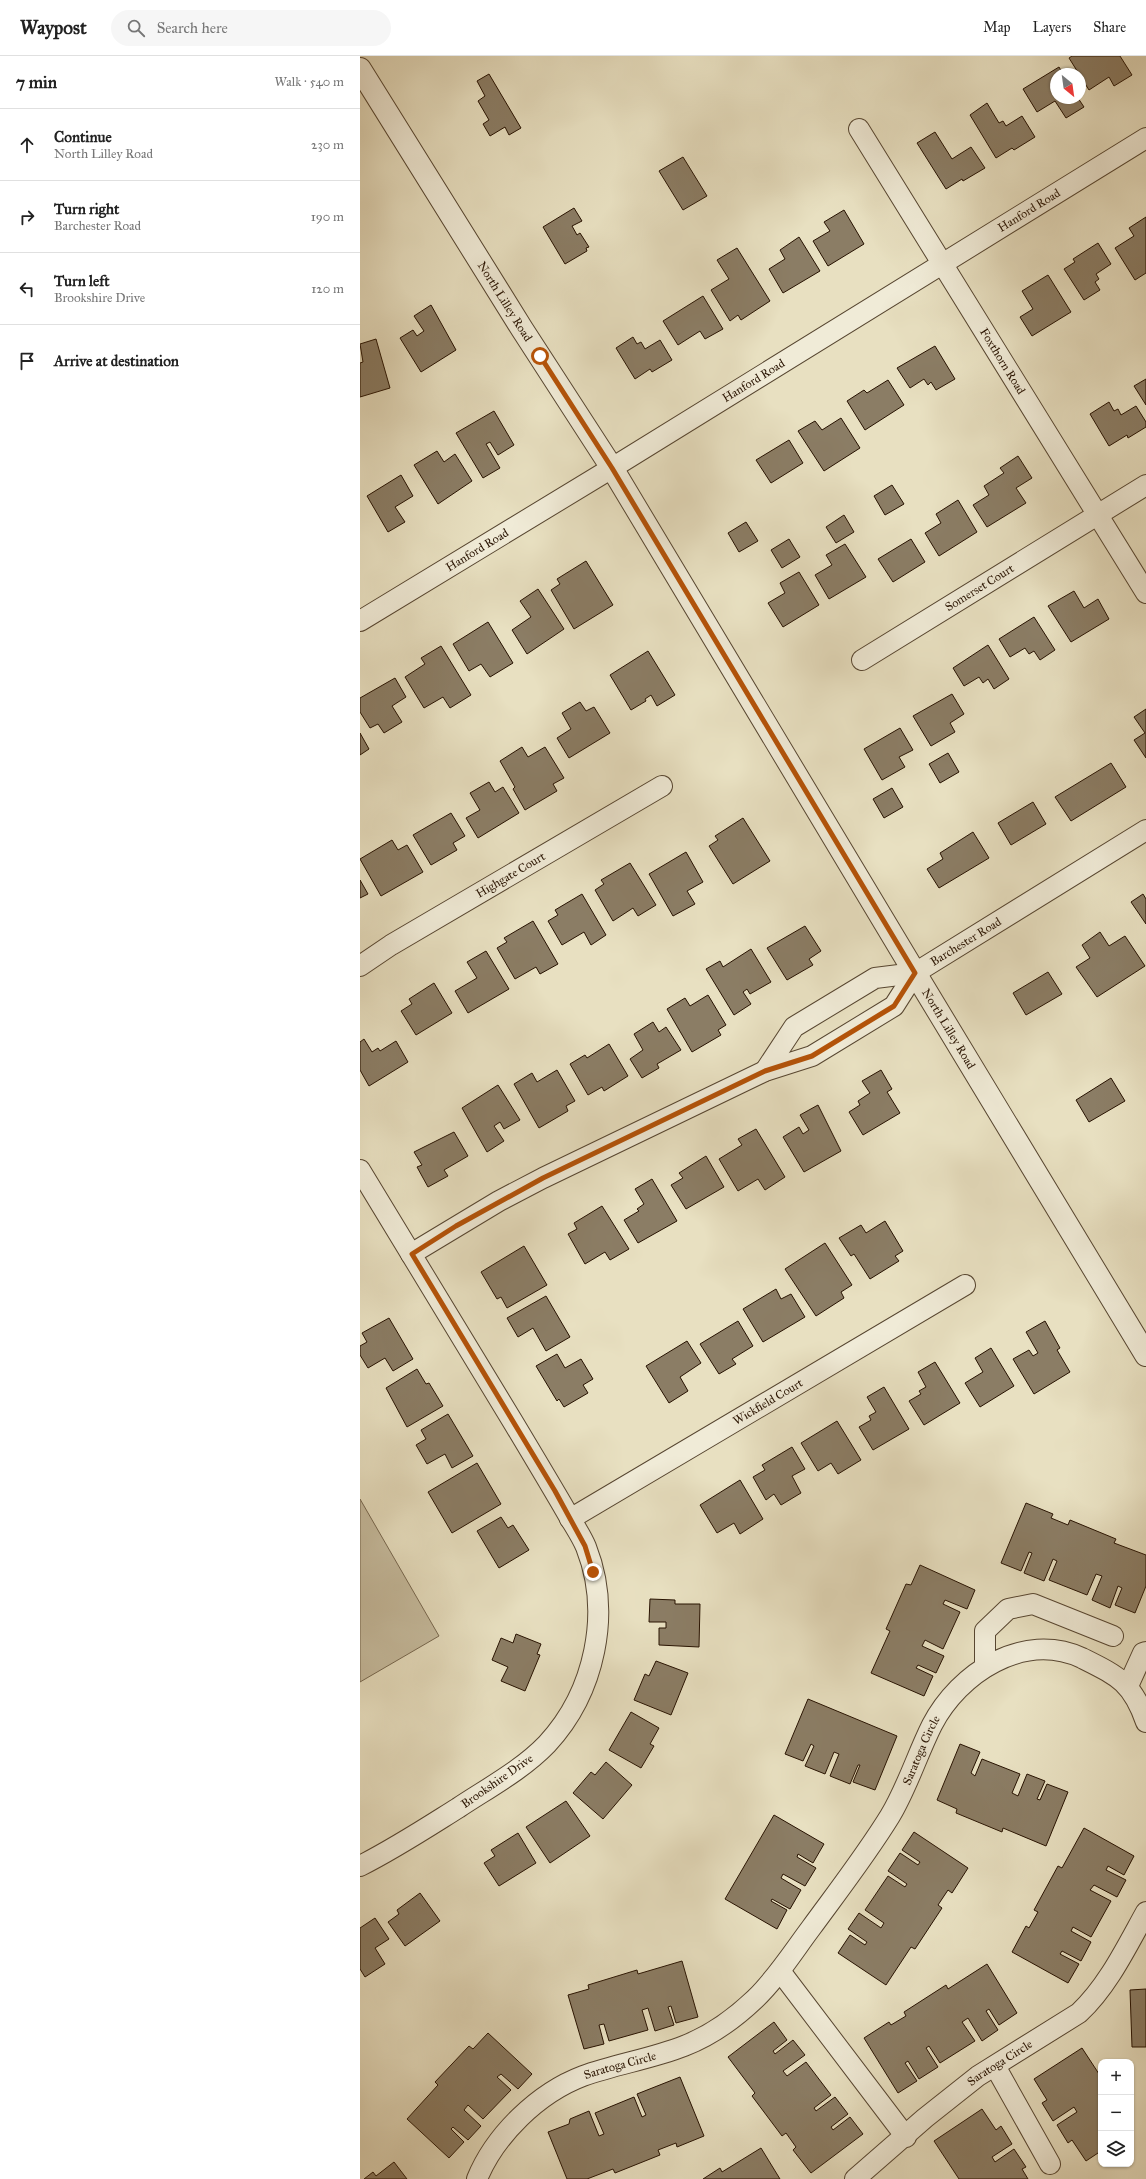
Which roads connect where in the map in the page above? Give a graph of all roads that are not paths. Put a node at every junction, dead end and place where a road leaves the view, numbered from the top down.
1 (360, 69) edge
2 (859, 129) dead end
3 (1146, 138) edge
4 (942, 265) junction
5 (612, 468) junction
6 (1146, 485) edge
7 (1097, 515) junction
8 (1146, 593) edge
9 (360, 621) edge
10 (862, 660) dead end
11 (662, 786) dead end
12 (1146, 830) edge
13 (360, 966) edge
14 (915, 973) junction
15 (765, 1071) junction
16 (360, 1170) edge
17 (412, 1254) junction
18 (965, 1285) dead end
19 (1146, 1355) edge
20 (570, 1519) junction
21 (1113, 1636) dead end
22 (1146, 1652) edge
23 (985, 1667) junction
24 (1137, 1688) edge
25 (1146, 1722) edge
26 (360, 1866) edge
27 (1146, 1912) edge
28 (1138, 1942) edge
29 (780, 1971) junction
30 (995, 2066) junction
31 (906, 2136) junction
32 (1050, 2164) dead end
33 (476, 2179) edge
34 (855, 2179) edge

1 - 5 street, North Lilley Road
2 - 4 street, Foxthorn Road
3 - 4 street, Hanford Road
4 - 5 street, Hanford Road
4 - 7 street, Foxthorn Road
5 - 9 street, Hanford Road
5 - 14 street, North Lilley Road
6 - 7 street, Somerset Court
7 - 8 street, Foxthorn Road
7 - 10 street, Somerset Court
11 - 13 street, Highgate Court
12 - 14 street, Barchester Road
14 - 15 street, Barchester Road
14 - 15 street
14 - 19 street, North Lilley Road
15 - 17 street, Barchester Road
16 - 17 street, Brookshire Drive
17 - 20 street, Brookshire Drive
18 - 20 street, Wickfield Court
20 - 26 street, Brookshire Drive
21 - 23 street
22 - 24 street
23 - 24 street, Saratoga Circle
23 - 29 street, Saratoga Circle
24 - 25 street, Saratoga Circle
27 - 28 street, Saratoga Circle
28 - 30 street, Saratoga Circle
29 - 31 street
29 - 33 street, Saratoga Circle
30 - 31 street, Saratoga Circle
30 - 32 street
31 - 34 street, Saratoga Circle

